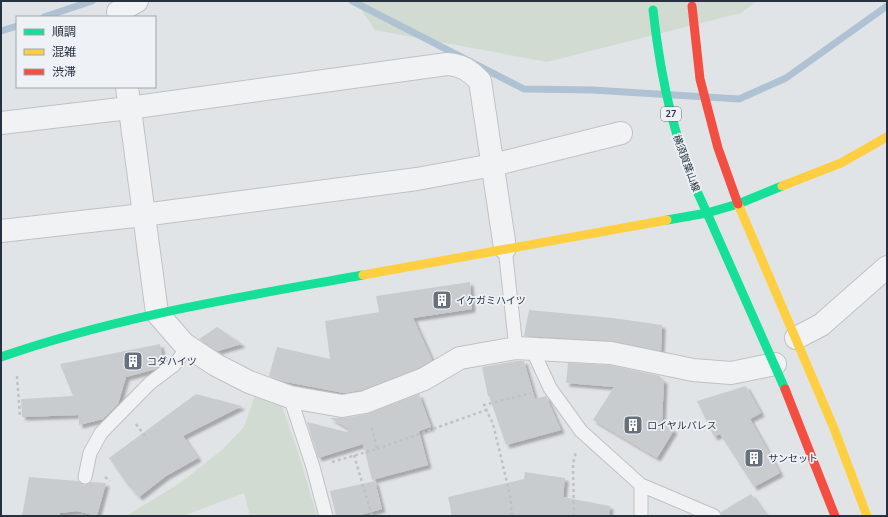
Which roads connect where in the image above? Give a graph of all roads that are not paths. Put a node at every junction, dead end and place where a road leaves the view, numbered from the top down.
1 (137, 1) edge
2 (692, 6) dead end
3 (117, 10) edge
4 (653, 10) dead end
5 (128, 97) edge
6 (1, 123) edge
7 (621, 134) dead end
8 (887, 137) edge
9 (493, 165) junction
10 (738, 204) junction
11 (707, 213) junction
12 (143, 215) junction
13 (1, 231) edge
14 (505, 248) junction
15 (887, 267) edge
16 (157, 313) junction
17 (796, 338) junction
18 (188, 347) junction
19 (524, 349) junction
20 (1, 357) edge
21 (775, 364) junction
22 (290, 397) junction
23 (85, 477) dead end
24 (641, 485) junction
25 (326, 516) edge
26 (641, 516) edge
27 (714, 516) edge
28 (835, 516) edge
29 (867, 516) edge

1 - 3 street
2 - 10 street
4 - 11 street, 横須賀葉山線 / 27
5 - 6 street
5 - 9 street
5 - 12 street
7 - 9 street
8 - 10 street
9 - 12 street
9 - 14 street
10 - 11 street
10 - 17 street
11 - 14 street
11 - 21 street, 横須賀葉山線
12 - 13 street
12 - 16 street
14 - 16 street
14 - 19 lane
15 - 17 street
16 - 18 street
16 - 20 street
17 - 29 street
18 - 22 street
18 - 23 lane
19 - 21 street
19 - 22 street
19 - 24 lane
21 - 28 street, 横須賀葉山線
22 - 25 lane
24 - 26 lane
24 - 27 lane

